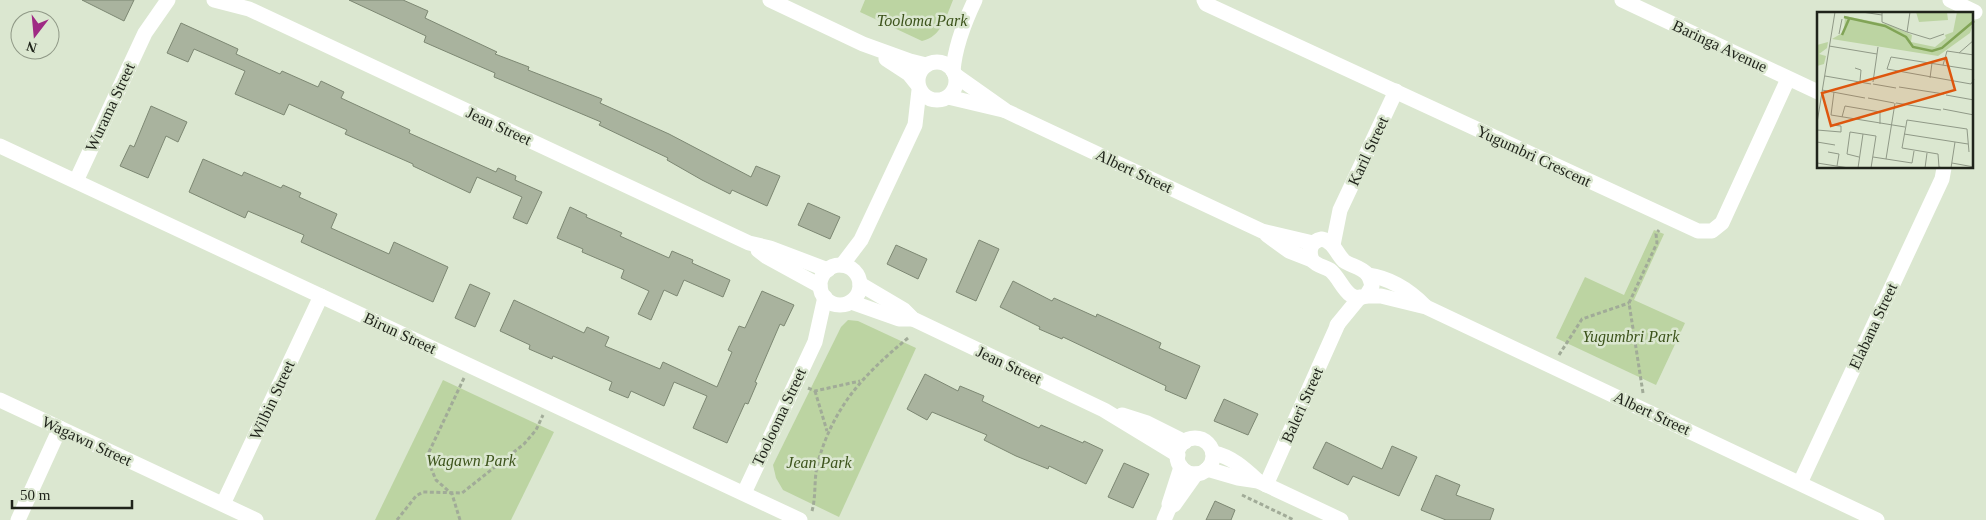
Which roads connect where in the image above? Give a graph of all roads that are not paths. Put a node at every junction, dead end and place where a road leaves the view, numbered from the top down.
1 (155, 0) edge
2 (168, 0) edge
3 (214, 0) edge
4 (770, 0) edge
5 (975, 0) edge
6 (1204, 0) edge
7 (1622, 0) edge
8 (1950, 0) edge
9 (243, 5) edge
10 (1975, 12) dead end
11 (966, 18) junction
12 (145, 33) junction
13 (864, 44) junction
14 (932, 63) junction
15 (954, 73) junction
16 (1788, 79) junction
17 (918, 87) junction
18 (1396, 91) junction
19 (1817, 92) edge
20 (944, 99) junction
21 (1006, 111) junction
22 (915, 125) junction
23 (0, 146) edge
24 (1944, 169) edge
25 (76, 181) junction
26 (1262, 231) junction
27 (861, 240) junction
28 (1323, 242) junction
29 (749, 243) junction
30 (1312, 260) junction
31 (835, 268) junction
32 (1368, 275) junction
33 (858, 279) junction
34 (823, 292) junction
35 (1357, 295) junction
36 (321, 296) junction
37 (845, 304) junction
38 (1426, 307) junction
39 (913, 319) junction
40 (814, 342) junction
41 (0, 400) edge
42 (60, 428) junction
43 (1213, 453) junction
44 (1181, 455) junction
45 (1202, 472) junction
46 (1262, 483) junction
47 (1800, 483) junction
48 (744, 493) junction
49 (223, 504) junction
50 (1167, 513) edge
51 (18, 520) edge
52 (256, 520) edge
53 (800, 520) edge
54 (1341, 520) edge
55 (1877, 520) edge

1 - 12 street, Wurama Street
2 - 12 street, Wurama Street
3 - 9 street, Jean Street
4 - 13 street, Albert Street
5 - 11 street
6 - 18 street, Yugumbri Crescent
7 - 16 street, Baringa Avenue
8 - 10 street
9 - 29 street, Jean Street
11 - 14 street
11 - 15 street
12 - 25 street, Wurama Street
13 - 14 street, Albert Street
13 - 17 street, Albert Street
14 - 15 street, Albert Street
14 - 17 street
15 - 20 street
15 - 21 street, Albert Street
16 - 18 street, Yugumbri Crescent
16 - 19 street, Baringa Avenue
17 - 20 street, Albert Street
17 - 22 street
18 - 28 street, Karil Street
20 - 21 street, Albert Street
20 - 22 street
21 - 26 street, Albert Street
22 - 27 street
23 - 25 street, Birun Street
24 - 47 street, Elabana Street
25 - 36 street, Birun Street
26 - 28 street, Albert Street
26 - 30 street, Albert Street
27 - 31 street
27 - 33 street
28 - 30 street
28 - 32 street, Albert Street
29 - 31 street, Jean Street
29 - 34 street, Jean Street
30 - 35 street, Albert Street
31 - 33 street, Jean Street
31 - 34 street
32 - 35 street
32 - 38 street, Albert Street
33 - 37 street
33 - 39 street, Jean Street
34 - 37 street, Jean Street
34 - 40 street, Toolooma Street
35 - 38 street, Albert Street
35 - 46 street, Baleri Street
36 - 48 street, Birun Street
36 - 49 street, Wilbin Street
37 - 39 street, Jean Street
37 - 40 street, Toolooma Street
38 - 47 street, Albert Street
39 - 44 street, Jean Street
40 - 48 street, Toolooma Street
41 - 42 street, Wagawn Street
42 - 49 street, Wagawn Street
42 - 51 street
43 - 44 street
43 - 45 street
43 - 46 street
44 - 45 street
44 - 50 street
45 - 46 street
45 - 50 street
46 - 54 street
47 - 55 street, Albert Street
48 - 53 street, Birun Street
49 - 52 street, Wagawn Street

